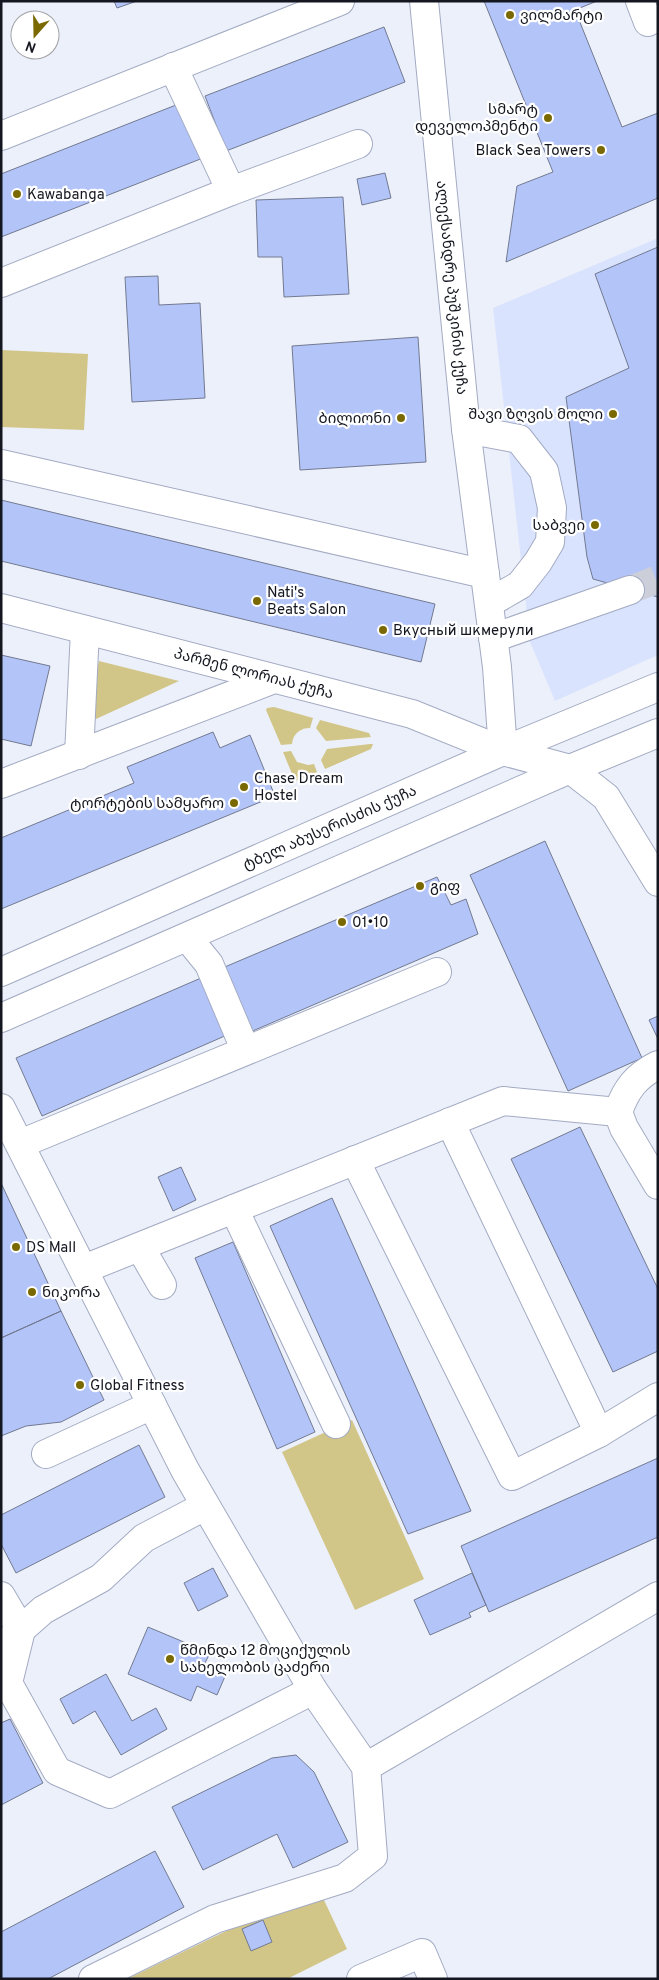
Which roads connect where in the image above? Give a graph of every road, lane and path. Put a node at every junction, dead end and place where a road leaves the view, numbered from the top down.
1 (340, 1) edge
2 (424, 1) edge
3 (173, 67) junction
4 (1, 136) edge
5 (358, 144) dead end
6 (231, 191) junction
7 (1, 283) edge
8 (466, 429) junction
9 (1, 464) edge
10 (485, 574) junction
11 (630, 590) tunnel mouth
12 (489, 603) junction
13 (1, 608) edge
14 (85, 630) junction
15 (493, 638) junction
16 (274, 679) junction
17 (658, 687) edge
18 (658, 733) edge
19 (503, 751) junction
20 (79, 755) junction
21 (570, 769) junction
22 (1, 784) edge
23 (658, 882) edge
24 (186, 937) junction
25 (1, 972) edge
26 (437, 972) dead end
27 (1, 1018) edge
28 (245, 1049) junction
29 (658, 1065) edge
30 (1, 1108) edge
31 (618, 1112) junction
32 (450, 1122) junction
33 (20, 1144) junction
34 (355, 1160) junction
35 (658, 1185) edge
36 (234, 1209) junction
37 (140, 1247) junction
38 (84, 1269) junction
39 (162, 1285) dead end
40 (658, 1397) edge
41 (152, 1405) junction
42 (336, 1424) dead end
43 (599, 1433) junction
44 (46, 1454) dead end
45 (205, 1506) junction
46 (1, 1596) edge
47 (658, 1596) edge
48 (11, 1638) edge
49 (313, 1690) junction
50 (366, 1767) junction
51 (93, 1979) edge
52 (361, 1979) edge
53 (433, 1979) edge

1 - 3 street
2 - 8 street, ალექსანდრე პუშკინის ქუჩა
3 - 4 street
3 - 6 street
5 - 6 street
6 - 7 street
8 - 10 street, ალექსანდრე პუშკინის ქუჩა
8 - 12 street
9 - 10 street
10 - 12 street, ალექსანდრე პუშკინის ქუჩა
11 - 15 street
12 - 15 street, ალექსანდრე პუშკინის ქუჩა
13 - 14 street, პარმენ ლორიას ქუჩა
14 - 16 street, პარმენ ლორიას ქუჩა
14 - 20 street
15 - 19 street, ალექსანდრე პუშკინის ქუჩა
16 - 19 street, პარმენ ლორიას ქუჩა
16 - 20 street
17 - 19 street, ტბელ აბუსერისძის ქუჩა
18 - 21 street
19 - 21 street, პარმენ ლორიას ქუჩა
19 - 25 street, ტბელ აბუსერისძის ქუჩა
20 - 22 street
21 - 23 street
21 - 24 street
24 - 27 street
24 - 28 street
26 - 28 street
28 - 33 street
29 - 31 street
30 - 33 street
31 - 32 street
31 - 35 street
32 - 34 street
32 - 43 street
33 - 38 street
34 - 36 street
34 - 43 street
36 - 37 street
36 - 42 street
37 - 38 street
37 - 39 street
38 - 41 street
40 - 43 street
41 - 44 street
41 - 45 street
45 - 48 street
45 - 49 street
46 - 48 street
47 - 50 street
48 - 49 street
49 - 50 street
50 - 51 street
52 - 53 street

